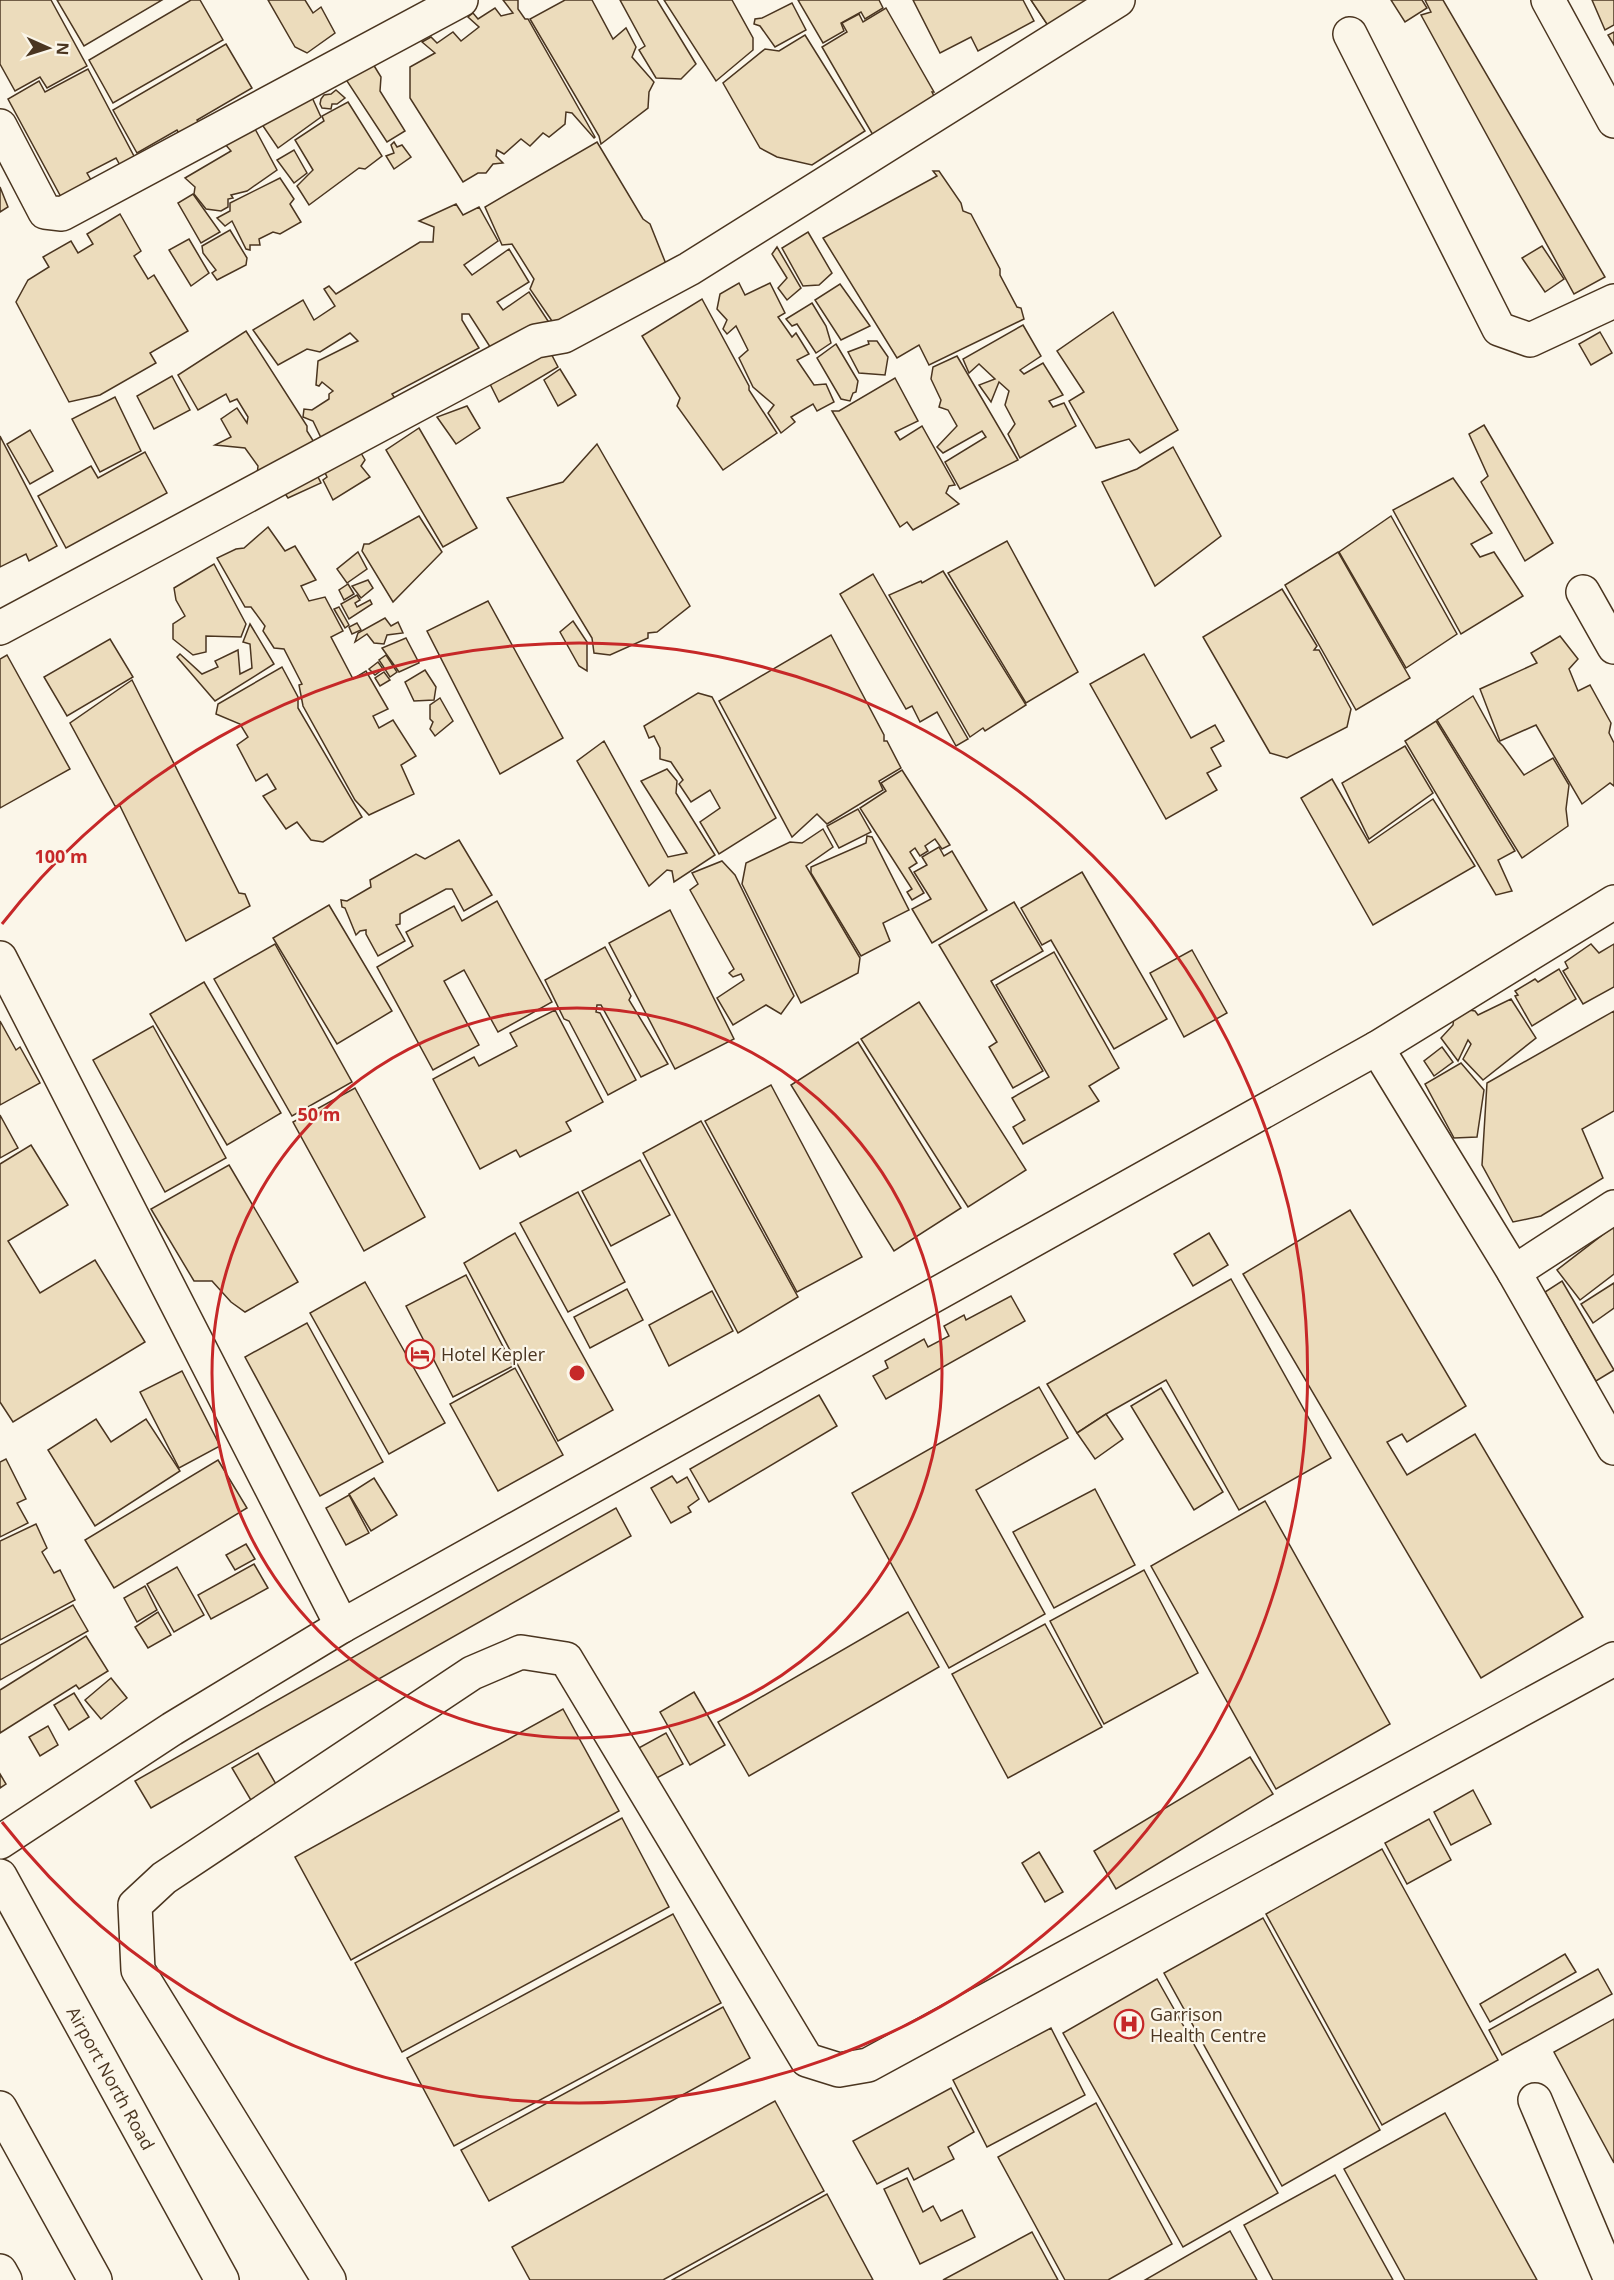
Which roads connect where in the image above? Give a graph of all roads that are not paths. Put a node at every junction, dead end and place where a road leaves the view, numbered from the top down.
1 (461, 0) edge
2 (1118, 0) edge
3 (1548, 0) edge
4 (1350, 34) dead end
5 (1614, 121) edge
6 (0, 126) edge
7 (1614, 301) edge
8 (1583, 592) dead end
9 (0, 628) edge
10 (1614, 647) edge
11 (1614, 902) edge
12 (0, 958) edge
13 (1377, 1048) junction
14 (1614, 1207) edge
15 (1514, 1272) junction
16 (1614, 1448) edge
17 (342, 1626) junction
18 (1614, 1659) edge
19 (0, 1842) edge
20 (0, 1876) edge
21 (1535, 2100) dead end
22 (0, 2108) edge
23 (0, 2271) edge
24 (5, 2280) edge
25 (95, 2280) edge
26 (222, 2280) edge
27 (329, 2280) edge
28 (1611, 2280) edge

1 - 6 street
2 - 9 street
3 - 5 street
4 - 7 street
8 - 10 street
11 - 13 street
12 - 17 street
13 - 15 street
13 - 17 street
14 - 15 street
15 - 16 street
17 - 19 street
18 - 27 street
20 - 26 street, Airport North Road
21 - 28 street
22 - 25 street
23 - 24 street

